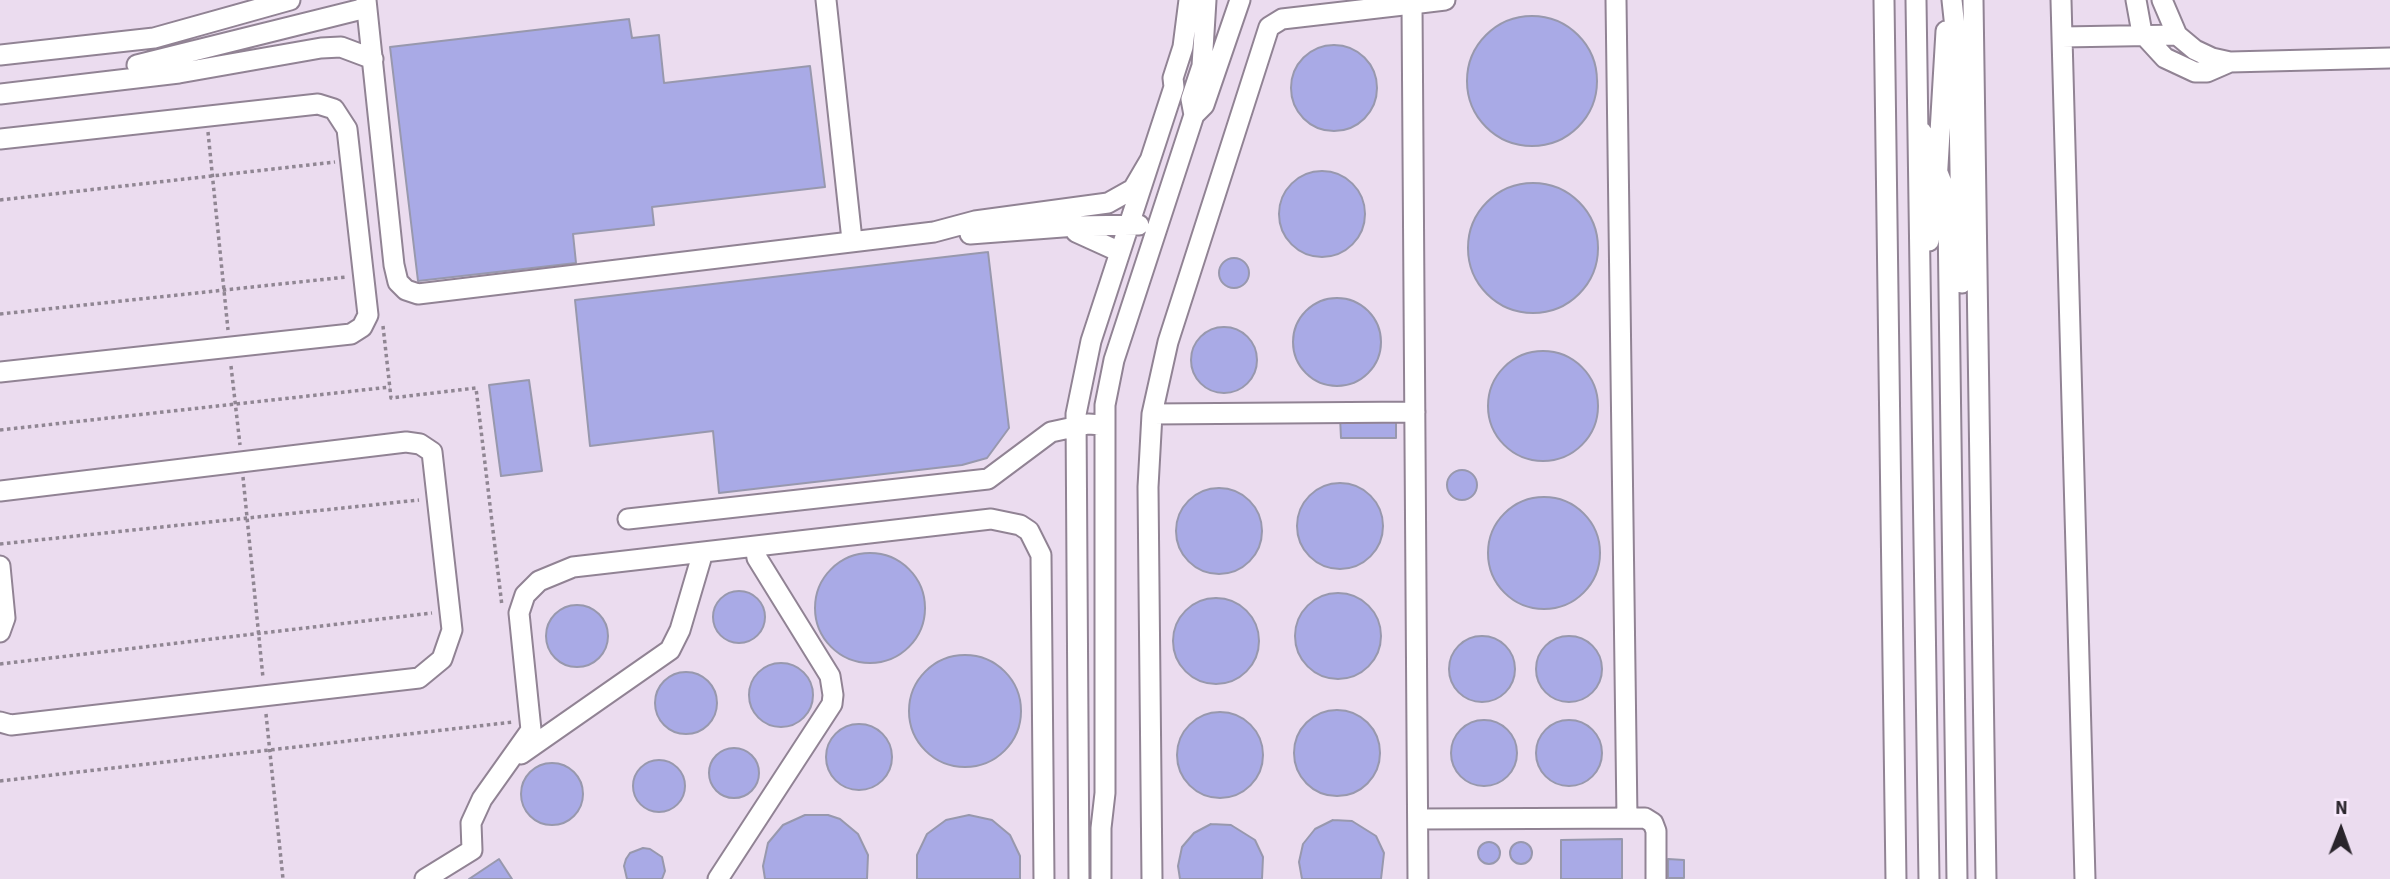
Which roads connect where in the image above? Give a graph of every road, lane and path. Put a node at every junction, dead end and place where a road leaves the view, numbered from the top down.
1 (290, 0) edge
2 (826, 0) edge
3 (1189, 0) edge
4 (1240, 0) edge
5 (1445, 0) edge
6 (1616, 0) edge
7 (1884, 0) edge
8 (1916, 0) edge
9 (1950, 0) edge
10 (1973, 0) edge
11 (2061, 0) edge
12 (2136, 0) edge
13 (2162, 0) edge
14 (366, 4) edge
15 (1412, 4) junction
16 (1208, 6) edge
17 (2177, 35) junction
18 (2144, 36) junction
19 (2062, 37) junction
20 (0, 55) edge
21 (2390, 58) edge
22 (373, 59) junction
23 (2230, 62) junction
24 (0, 82) edge
25 (1174, 86) junction
26 (0, 94) edge
27 (1194, 115) junction
28 (1918, 125) junction
29 (0, 139) edge
30 (1150, 160) junction
31 (351, 161) junction
32 (1938, 168) junction
33 (0, 200) edge
34 (1062, 210) junction
35 (1142, 223) junction
36 (1051, 227) junction
37 (934, 232) junction
38 (852, 240) junction
39 (1120, 252) junction
40 (364, 275) junction
41 (1921, 305) junction
42 (0, 314) edge
43 (383, 324) dead end
44 (0, 372) edge
45 (390, 387) junction
46 (1415, 412) junction
47 (1152, 414) junction
48 (1103, 425) junction
49 (1075, 426) junction
50 (0, 430) edge
51 (1952, 450) junction
52 (0, 491) edge
53 (437, 498) junction
54 (628, 519) dead end
55 (0, 544) edge
56 (755, 546) junction
57 (703, 552) junction
58 (0, 566) edge
59 (450, 611) junction
60 (502, 611) dead end
61 (0, 632) edge
62 (0, 664) edge
63 (0, 722) edge
64 (515, 722) dead end
65 (511, 761) junction
66 (0, 781) edge
67 (1627, 818) junction
68 (1418, 819) junction
69 (436, 876) edge
70 (1656, 878) edge
71 (718, 879) edge
72 (1044, 879) edge
73 (1079, 879) edge
74 (1101, 879) edge
75 (1152, 879) edge
76 (1418, 879) edge
77 (1896, 879) edge
78 (1929, 879) edge
79 (1957, 879) edge
80 (1986, 879) edge
81 (2085, 879) edge

1 - 20 street
2 - 38 street
3 - 25 street
4 - 27 street
5 - 15 street
6 - 67 street
7 - 77 street
8 - 28 street
9 - 32 street
9 - 51 street
10 - 80 street
11 - 19 street
12 - 18 street
13 - 17 street
14 - 22 street
14 - 24 street
15 - 46 street
15 - 47 street
16 - 25 street
16 - 27 street
17 - 18 street
17 - 23 street
18 - 19 street
18 - 23 street
19 - 81 street
21 - 23 street
22 - 26 street
22 - 38 street
25 - 30 street
27 - 35 street
28 - 32 street
28 - 41 street
29 - 31 street
30 - 34 street
30 - 35 street
31 - 33 path
31 - 40 street
32 - 41 street
32 - 51 street
34 - 35 street
34 - 37 street
35 - 36 street
35 - 39 street
35 - 48 street
36 - 37 street
36 - 39 street
37 - 38 street
39 - 49 street
40 - 42 path
40 - 44 street
41 - 78 street
43 - 45 path
45 - 50 path
45 - 60 path
46 - 47 street
46 - 68 street
47 - 75 street
48 - 49 street
48 - 74 street
49 - 54 street
49 - 73 street
51 - 79 street
52 - 53 street
53 - 55 path
53 - 59 street
56 - 57 street
56 - 71 street
56 - 72 street
57 - 65 street
57 - 65 street
58 - 61 street
59 - 62 path
59 - 63 street
64 - 66 path
65 - 69 street
67 - 68 street
67 - 70 street
68 - 76 street

